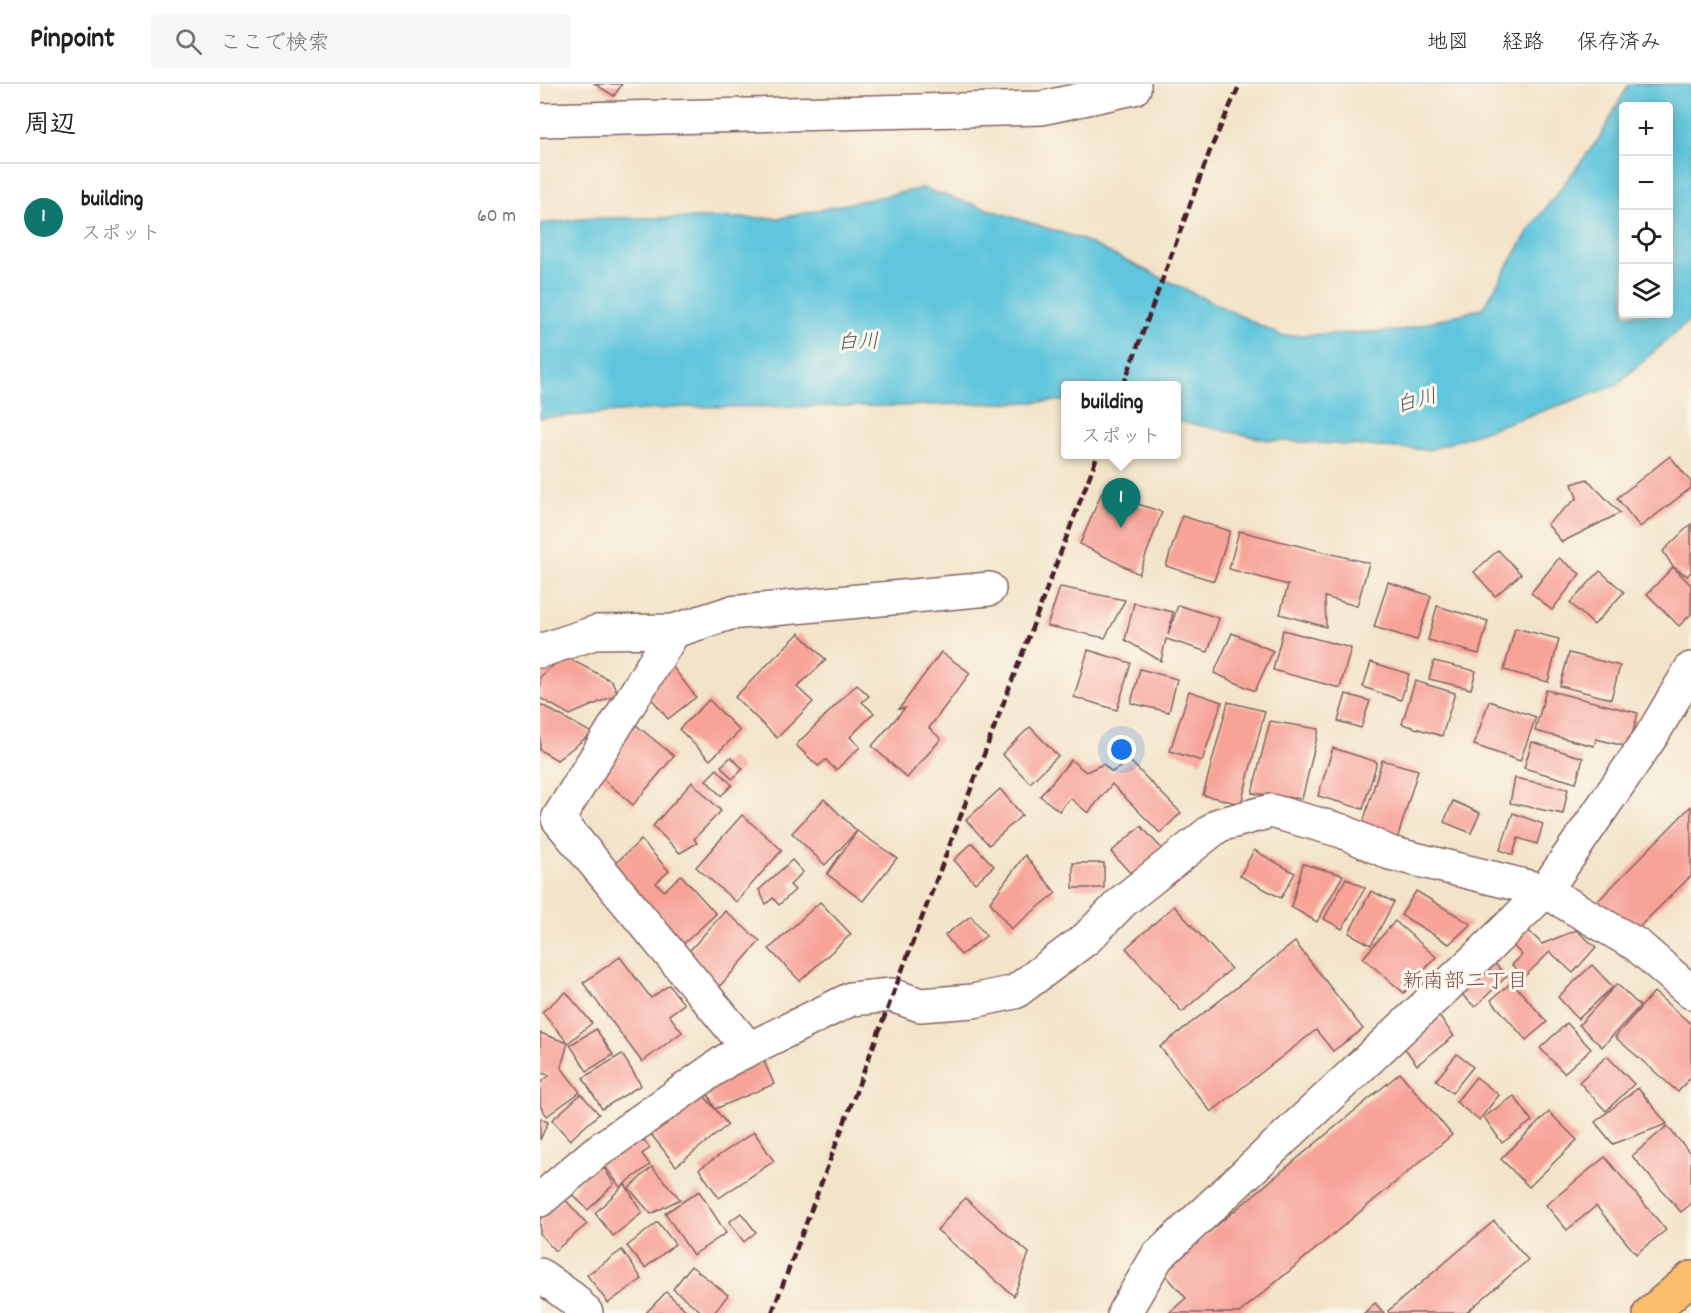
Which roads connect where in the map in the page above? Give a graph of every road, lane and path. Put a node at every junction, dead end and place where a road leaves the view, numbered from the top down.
1 (1134, 84) edge
2 (540, 120) edge
3 (989, 589) dead end
4 (674, 631) junction
5 (540, 651) edge
6 (1691, 669) edge
7 (1545, 891) junction
8 (1691, 992) edge
9 (749, 1050) junction
10 (540, 1200) edge
11 (540, 1275) edge
12 (1691, 1278) edge
13 (586, 1313) edge
14 (1124, 1313) edge
15 (1650, 1313) edge

1 - 2 street
3 - 4 street
4 - 5 street
4 - 9 street
6 - 7 street
7 - 8 street
7 - 9 street
7 - 14 street
9 - 10 street
11 - 13 street
12 - 15 main road

